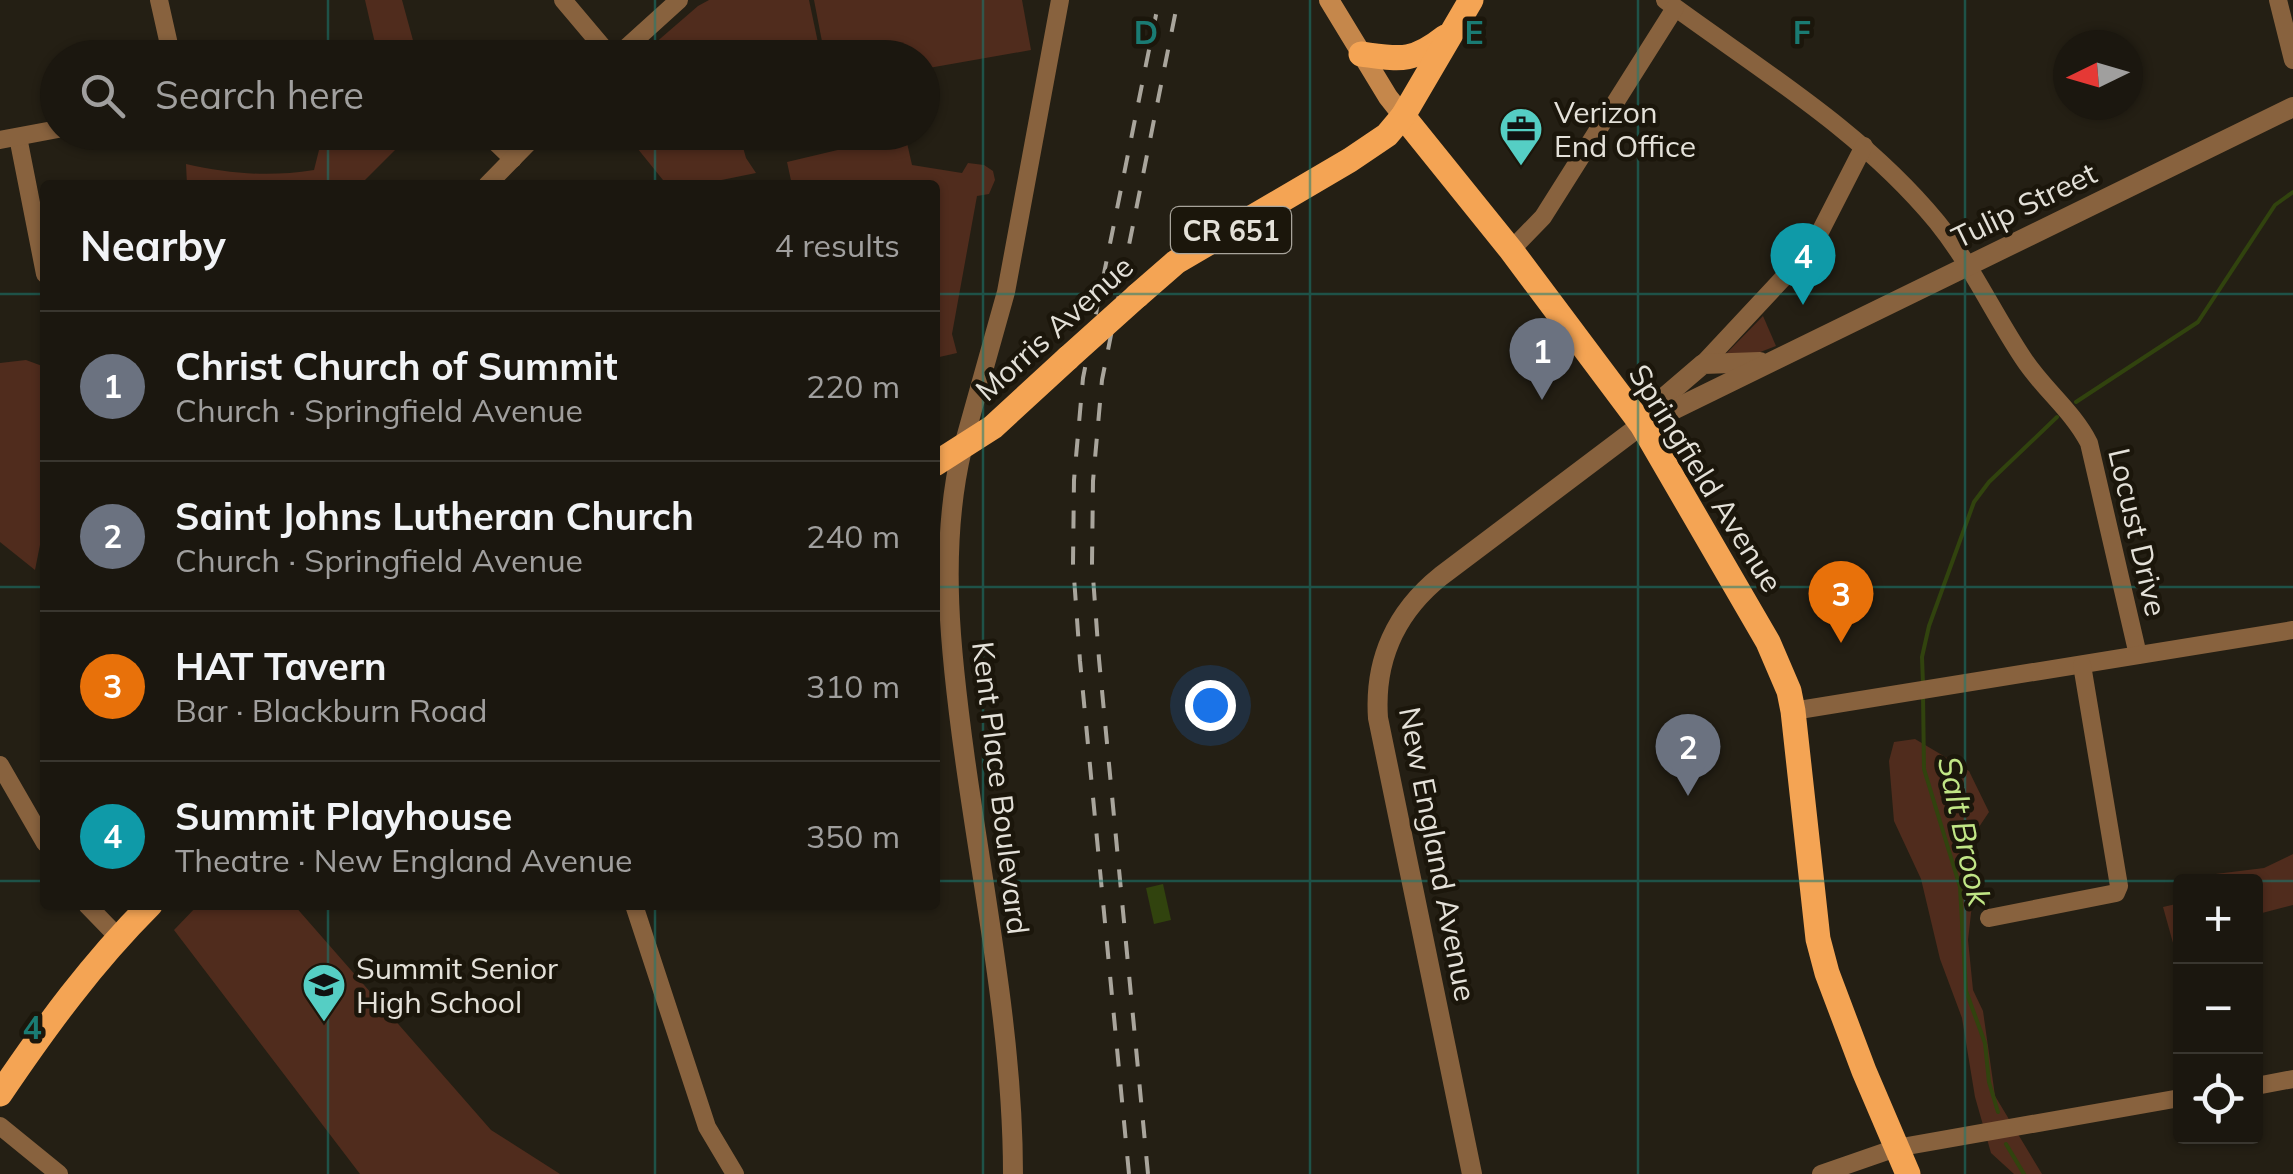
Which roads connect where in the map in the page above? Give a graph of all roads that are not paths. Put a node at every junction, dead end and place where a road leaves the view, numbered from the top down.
1 (159, 0) edge
2 (563, 0) edge
3 (679, 0) edge
4 (1060, 0) edge
5 (1329, 0) edge
6 (1471, 0) edge
7 (2278, 0) edge
8 (1670, 4) edge
9 (1453, 30) junction
10 (168, 40) edge
11 (598, 40) edge
12 (634, 40) edge
13 (1361, 54) junction
14 (2293, 60) edge
15 (2293, 108) edge
16 (1403, 116) junction
17 (40, 132) edge
18 (9, 139) edge
19 (1864, 146) junction
20 (504, 150) edge
21 (521, 150) edge
22 (513, 158) junction
23 (492, 180) edge
24 (1511, 250) junction
25 (40, 255) edge
26 (1969, 265) junction
27 (1782, 358) junction
28 (1703, 364) junction
29 (1652, 417) junction
30 (962, 450) junction
31 (940, 461) edge
32 (2293, 630) edge
33 (2138, 655) junction
34 (2082, 666) junction
35 (1793, 711) junction
36 (0, 765) edge
37 (40, 834) edge
38 (92, 910) edge
39 (145, 910) edge
40 (636, 910) edge
41 (1989, 918) dead end
42 (118, 937) junction
43 (2293, 1079) edge
44 (2263, 1085) edge
45 (0, 1094) edge
46 (2173, 1099) edge
47 (0, 1126) edge
48 (1896, 1148) junction
49 (59, 1174) edge
50 (735, 1174) edge
51 (1013, 1174) edge
52 (1472, 1174) edge
53 (1821, 1174) edge
54 (1908, 1174) edge

1 - 10 street
2 - 11 street
3 - 12 street
4 - 30 street, Kent Place Boulevard
5 - 13 main road, Springfield Avenue
6 - 9 main road, Morris Avenue
7 - 14 street
8 - 19 street, Locust Drive
8 - 24 street
9 - 13 main road
9 - 16 main road, Morris Avenue
13 - 16 main road, Springfield Avenue
15 - 26 street, Tulip Street
16 - 24 main road, Springfield Avenue
16 - 30 main road, Morris Avenue / CR 651, bridge
17 - 18 street
18 - 25 street
19 - 26 street, Locust Drive
19 - 28 street, New England Avenue
20 - 22 street
21 - 22 street
22 - 23 street
24 - 29 main road, Springfield Avenue
26 - 27 street, Tulip Street
26 - 33 street, Locust Drive
27 - 28 street, Tulip Street
27 - 29 street, Tulip Street
28 - 29 street, New England Avenue
29 - 35 main road, Springfield Avenue
29 - 52 street, New England Avenue
30 - 31 main road, Morris Avenue
30 - 51 street, Kent Place Boulevard
32 - 33 street
33 - 34 street
34 - 35 street
34 - 41 street
35 - 48 main road, Springfield Avenue
36 - 37 street
38 - 42 street
39 - 42 main road
40 - 50 street
42 - 45 main road
43 - 44 street
46 - 48 street
47 - 49 street
48 - 53 street
48 - 54 main road, Springfield Avenue

